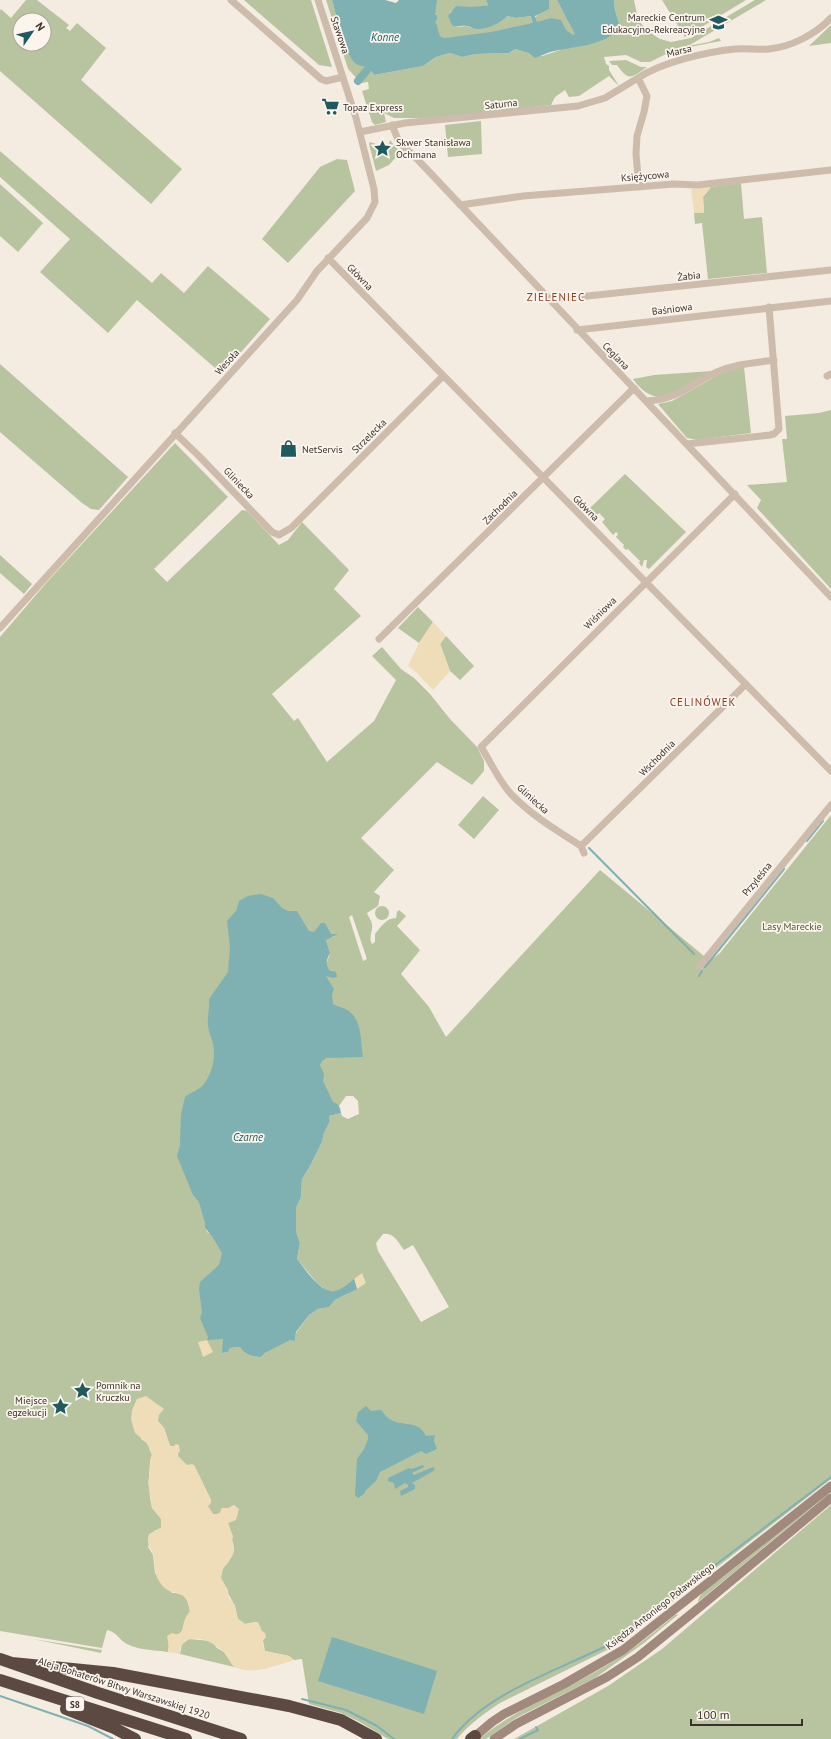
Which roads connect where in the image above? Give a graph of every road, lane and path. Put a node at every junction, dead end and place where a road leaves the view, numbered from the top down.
1 (231, 0) edge
2 (318, 0) edge
3 (831, 18) edge
4 (343, 77) junction
5 (638, 78) junction
6 (392, 125) junction
7 (360, 132) junction
8 (831, 170) edge
9 (639, 187) junction
10 (460, 205) junction
11 (328, 258) junction
12 (831, 270) edge
13 (550, 300) junction
14 (831, 301) edge
15 (769, 307) junction
16 (577, 330) junction
17 (774, 360) junction
18 (443, 376) junction
19 (634, 388) junction
20 (646, 401) junction
21 (175, 433) junction
22 (687, 444) junction
23 (542, 478) junction
24 (735, 494) junction
25 (291, 528) joint
26 (646, 582) junction
27 (831, 597) edge
28 (0, 628) edge
29 (379, 639) dead end
30 (746, 684) junction
31 (481, 747) joint
32 (831, 771) edge
33 (831, 805) edge
34 (582, 849) joint
35 (700, 966) dead end
36 (831, 1486) edge
37 (831, 1498) edge
38 (0, 1659) edge
39 (12, 1663) junction
40 (4, 1682) edge
41 (473, 1738) edge
42 (135, 1739) edge
43 (186, 1739) edge
44 (241, 1739) edge
45 (376, 1739) edge
46 (494, 1739) edge

1 - 4 street
2 - 4 street, Stawowa
3 - 5 street, Marsa
4 - 7 street, Wesoła
5 - 6 street, Saturna
5 - 9 street
6 - 7 street, Saturna
6 - 10 street, Ceglana
7 - 11 street, Wesoła
8 - 9 street, Księżycowa
9 - 10 street, Księżycowa
10 - 13 street, Ceglana
11 - 18 street, Główna
11 - 21 street, Wesoła
12 - 13 street, Żabia
13 - 16 street, Ceglana
14 - 15 street, Baśniowa
15 - 16 street, Baśniowa
15 - 17 street
16 - 19 street, Ceglana
17 - 20 street
17 - 22 street
18 - 23 street, Główna
18 - 25 street, Strzelecka
19 - 20 street, Ceglana
19 - 23 street, Zachodnia
20 - 22 street, Ceglana
21 - 25 street, Gliniecka
21 - 28 street, Wesoła
22 - 24 street, Ceglana
23 - 26 street, Główna
23 - 29 street, Zachodnia
24 - 26 street, Wiśniowa
24 - 27 street, Ceglana
26 - 30 street, Główna
26 - 31 street, Wiśniowa
30 - 32 street, Główna
30 - 34 street, Wschodnia
31 - 34 street, Gliniecka
33 - 35 street, Przyleśna
36 - 41 main road, Księdza Antoniego Poławskiego
37 - 46 main road
38 - 39 highway, Aleja Bohaterów Bitwy Warszawskiej 1920 / S8
39 - 44 highway, Aleja Bohaterów Bitwy Warszawskiej 1920 / S8
39 - 45 highway
40 - 42 highway
40 - 43 highway, S8

